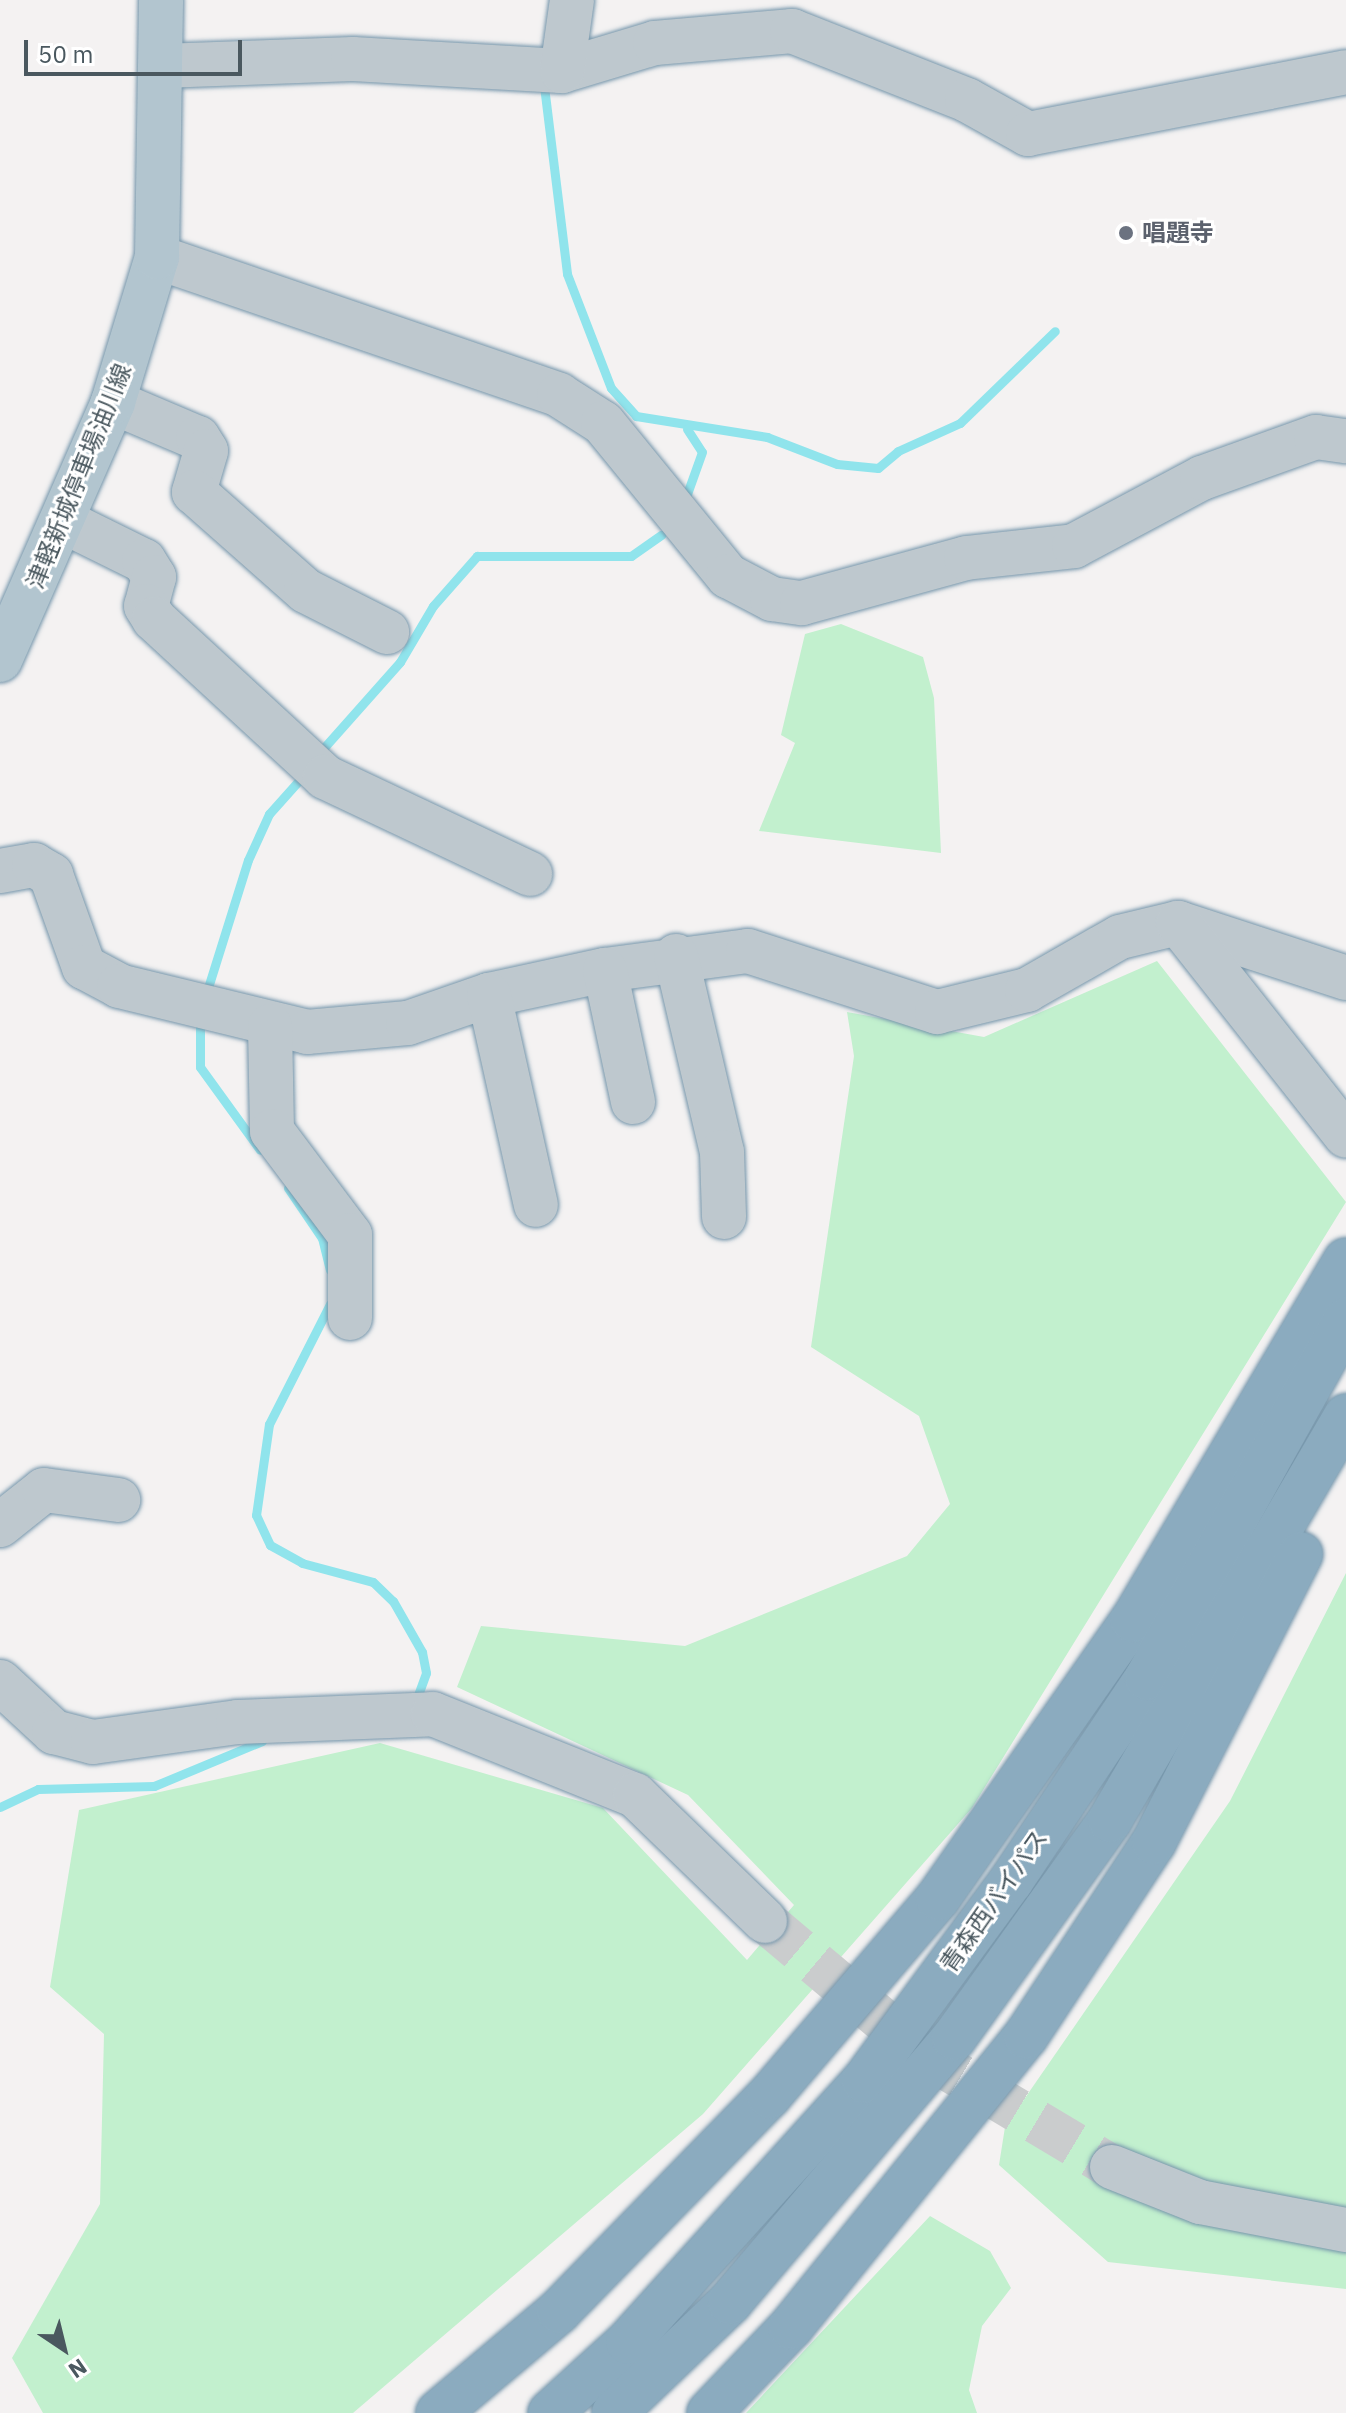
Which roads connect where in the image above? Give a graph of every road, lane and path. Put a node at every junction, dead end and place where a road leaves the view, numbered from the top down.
1 (161, 0) edge
2 (572, 0) edge
3 (162, 66) junction
4 (562, 71) junction
5 (1346, 72) edge
6 (157, 257) junction
7 (113, 402) junction
8 (1346, 441) edge
9 (65, 522) junction
10 (387, 632) dead end
11 (0, 660) edge
12 (0, 871) edge
13 (530, 874) dead end
14 (1178, 923) junction
15 (676, 956) junction
16 (605, 970) junction
17 (1346, 978) edge
18 (489, 995) junction
19 (270, 1026) junction
20 (633, 1102) dead end
21 (1346, 1136) edge
22 (536, 1205) dead end
23 (724, 1217) dead end
24 (1346, 1260) edge
25 (350, 1318) dead end
26 (1346, 1320) edge
27 (1346, 1416) edge
28 (1346, 1462) edge
29 (118, 1500) dead end
30 (0, 1525) edge
31 (0, 1682) edge
32 (765, 1921) tunnel mouth
33 (1112, 2167) tunnel mouth
34 (1346, 2230) edge
35 (438, 2413) edge
36 (550, 2413) edge
37 (614, 2413) edge
38 (709, 2413) edge

1 - 3 main road, 津軽新城停車場油川線
2 - 4 street
3 - 4 street
3 - 6 main road, 津軽新城停車場油川線
4 - 5 street
6 - 7 main road, 津軽新城停車場油川線
6 - 8 street
7 - 9 main road, 津軽新城停車場油川線
7 - 10 street
9 - 11 main road, 津軽新城停車場油川線
9 - 13 street
12 - 19 street
14 - 15 street
14 - 17 street
14 - 21 street
15 - 16 street
15 - 23 street
16 - 18 street
16 - 20 street
18 - 19 street
18 - 22 street
19 - 25 street
24 - 35 highway
26 - 36 highway, 青森西バイパス
27 - 37 highway, 青森西バイパス
28 - 38 highway
29 - 30 street
31 - 32 street
33 - 34 street

